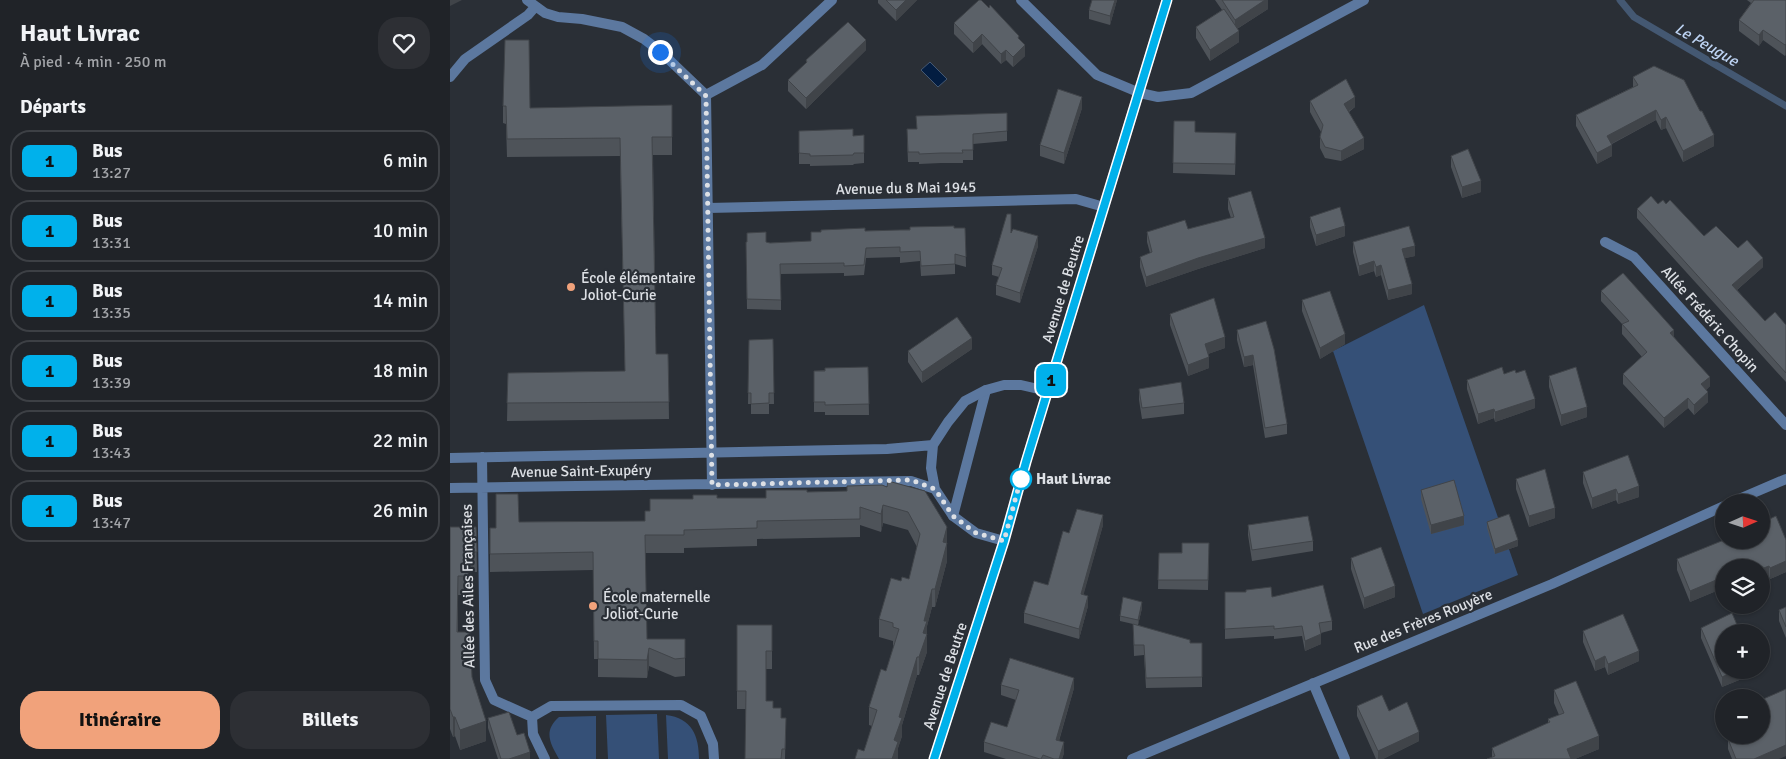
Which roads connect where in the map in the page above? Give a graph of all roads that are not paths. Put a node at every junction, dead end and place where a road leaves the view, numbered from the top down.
1 (832, 0) edge
2 (1021, 0) edge
3 (1167, 0) edge
4 (1364, 0) edge
5 (531, 4) edge
6 (450, 77) edge
7 (1140, 93) junction
8 (706, 96) junction
9 (1104, 206) junction
10 (708, 208) junction
11 (1605, 242) dead end
12 (986, 390) junction
13 (1048, 390) junction
14 (1786, 425) edge
15 (933, 445) junction
16 (712, 454) junction
17 (482, 457) junction
18 (450, 458) edge
19 (1786, 479) edge
20 (712, 485) junction
21 (482, 487) junction
22 (450, 488) edge
23 (935, 489) junction
24 (1751, 494) edge
25 (1715, 510) edge
26 (953, 516) junction
27 (1004, 541) junction
28 (1313, 683) junction
29 (532, 718) junction
30 (545, 759) edge
31 (714, 759) edge
32 (934, 759) edge
33 (1132, 759) edge
34 (1345, 759) edge

1 - 8 street
2 - 7 street
3 - 7 street, Avenue de Beutre
4 - 7 street
5 - 6 street
5 - 8 street
7 - 9 street, Avenue de Beutre
8 - 10 street
9 - 10 street, Avenue du 8 Mai 1945
9 - 13 street, Avenue de Beutre
10 - 16 street
11 - 14 street, Allée Frédéric Chopin
12 - 13 street
12 - 15 street
12 - 26 street
13 - 27 street, Avenue de Beutre
15 - 16 street, Avenue Saint-Exupéry
15 - 23 street
16 - 17 street, Avenue Saint-Exupéry
16 - 20 street
17 - 18 street, Avenue Saint-Exupéry
17 - 21 street, Allée des Ailes Françaises
19 - 24 street
20 - 21 street, Avenue Saint-Exupéry
20 - 23 street, Avenue Saint-Exupéry
21 - 22 street, Avenue Saint-Exupéry
21 - 29 street, Allée des Ailes Françaises
23 - 26 street
25 - 28 street, Rue des Frères Rouyère
26 - 27 street
27 - 32 street, Avenue de Beutre
28 - 33 street, Rue des Frères Rouyère
28 - 34 street
29 - 30 street
29 - 31 street

